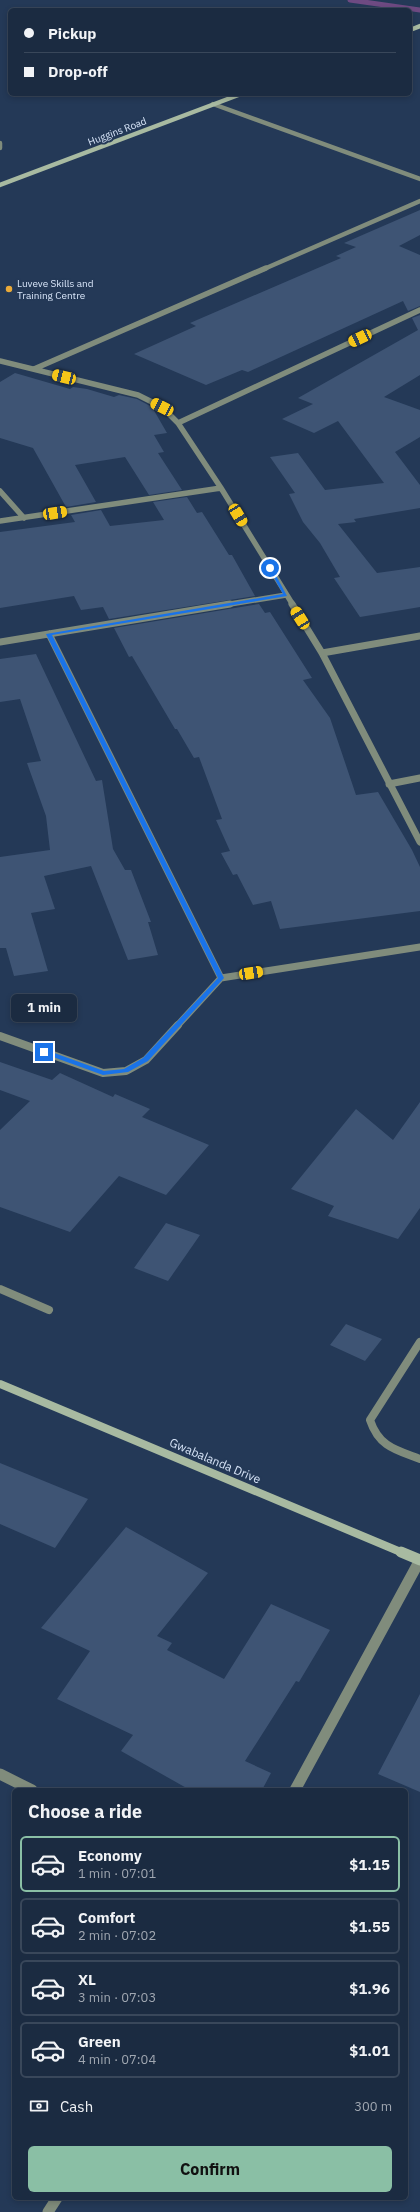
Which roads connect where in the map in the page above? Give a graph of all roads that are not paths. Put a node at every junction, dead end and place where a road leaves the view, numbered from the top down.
1 (235, 96) edge
2 (213, 104) junction
3 (0, 143) edge
4 (0, 148) edge
5 (420, 179) edge
6 (0, 186) edge
7 (420, 201) edge
8 (420, 310) edge
9 (0, 361) edge
10 (34, 369) junction
11 (178, 423) junction
12 (221, 488) junction
13 (0, 491) edge
14 (24, 518) junction
15 (0, 521) edge
16 (286, 594) junction
17 (49, 634) junction
18 (420, 636) edge
19 (0, 642) edge
20 (322, 653) junction
21 (420, 778) edge
22 (389, 784) junction
23 (420, 842) edge
24 (420, 947) edge
25 (221, 978) junction
26 (0, 1036) edge
27 (0, 1289) edge
28 (49, 1310) dead end
29 (420, 1342) edge
30 (0, 1384) edge
31 (420, 1459) edge
32 (420, 1560) edge
33 (0, 1774) edge
34 (28, 1788) edge
35 (295, 1788) edge
36 (56, 2200) edge
37 (48, 2212) edge

1 - 2 street, Huggins Road
2 - 5 street
2 - 6 street, Huggins Road
3 - 4 street
7 - 10 street
8 - 11 street
9 - 10 street
10 - 11 street
11 - 12 street
12 - 14 street
12 - 16 street
13 - 14 street
14 - 15 street
16 - 17 street
16 - 20 street
17 - 19 street
17 - 25 street
18 - 20 street
20 - 22 street
21 - 22 street
22 - 23 street
24 - 25 street
25 - 26 street
27 - 28 street
29 - 31 street
30 - 32 street, Gwabalanda Drive
32 - 35 street
33 - 34 street
36 - 37 street

